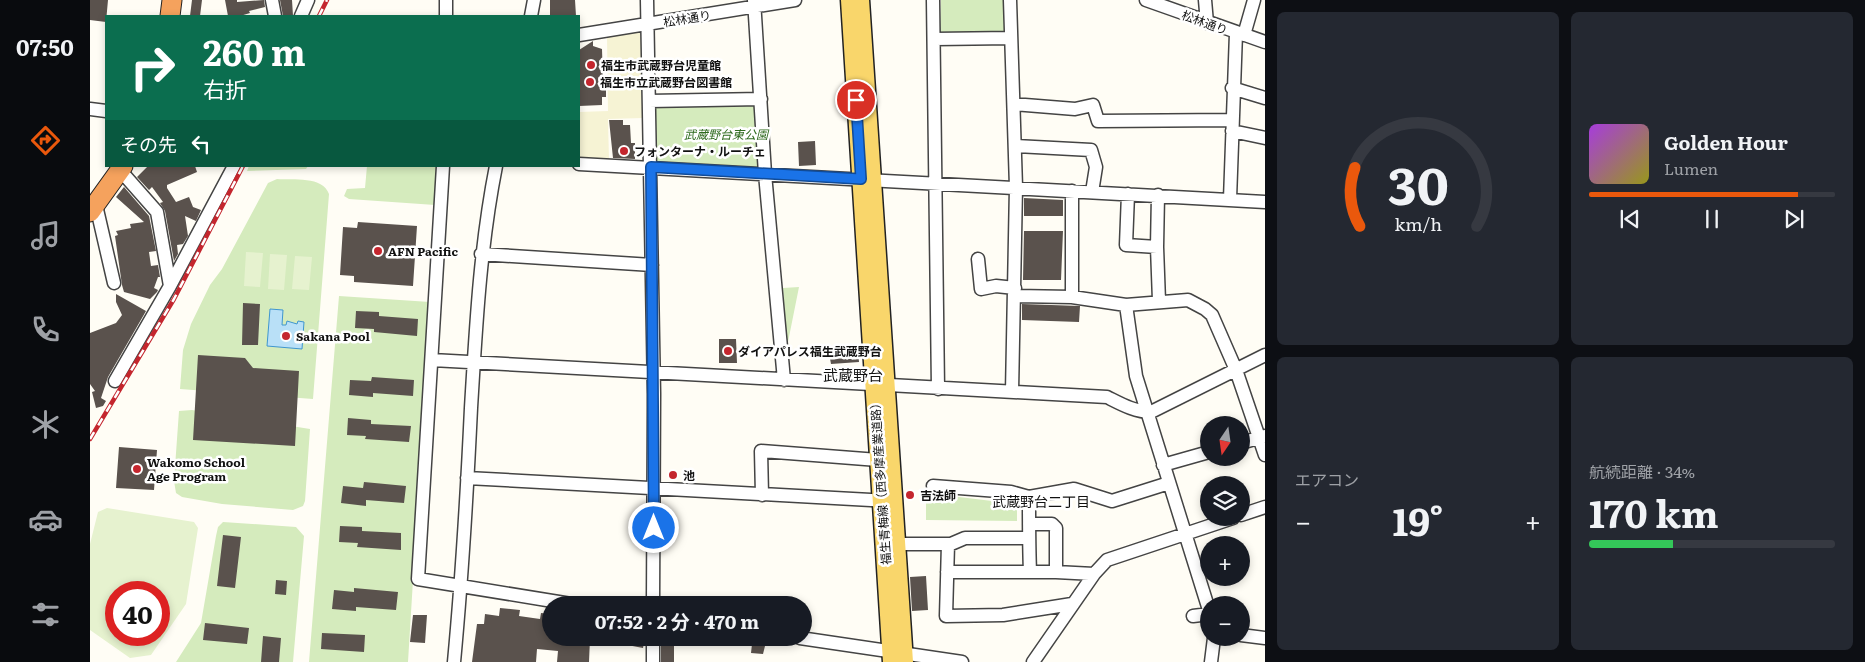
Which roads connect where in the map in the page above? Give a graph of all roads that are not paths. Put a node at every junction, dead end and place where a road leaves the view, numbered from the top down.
1 (162, 0) edge
2 (172, 0) edge
3 (272, 0) edge
4 (308, 0) edge
5 (446, 0) edge
6 (534, 0) edge
7 (647, 0) edge
8 (795, 0) edge
9 (849, 0) edge
10 (861, 0) edge
11 (933, 0) edge
12 (1010, 0) edge
13 (1146, 0) edge
14 (1205, 0) edge
15 (1254, 0) edge
16 (755, 4) edge
17 (160, 15) edge
18 (170, 15) edge
19 (275, 15) edge
20 (301, 15) edge
21 (446, 15) edge
22 (531, 15) edge
23 (1207, 23) junction
24 (648, 24) junction
25 (1240, 34) junction
26 (580, 36) edge
27 (1011, 38) junction
28 (935, 40) junction
29 (1265, 42) edge
30 (1232, 88) junction
31 (1265, 98) edge
32 (761, 99) junction
33 (649, 101) junction
34 (1014, 104) junction
35 (90, 109) edge
36 (105, 111) edge
37 (1232, 125) junction
38 (1265, 138) edge
39 (1015, 146) junction
40 (580, 164) edge
41 (233, 167) edge
42 (442, 167) edge
43 (496, 167) edge
44 (651, 167) junction
45 (117, 168) edge
46 (765, 174) junction
47 (867, 179) junction
48 (937, 182) junction
49 (1016, 187) junction
50 (1072, 191) junction
51 (1092, 192) junction
52 (1128, 194) junction
53 (1158, 195) junction
54 (1230, 199) junction
55 (1265, 202) edge
56 (92, 203) edge
57 (1157, 247) junction
58 (481, 254) junction
59 (978, 259) dead end
60 (652, 265) junction
61 (114, 283) dead end
62 (170, 286) junction
63 (1015, 292) junction
64 (1072, 297) junction
65 (1159, 300) junction
66 (1126, 304) junction
67 (1265, 355) edge
68 (432, 360) junction
69 (474, 362) junction
70 (1236, 370) junction
71 (654, 373) junction
72 (784, 380) junction
73 (115, 381) dead end
74 (880, 385) junction
75 (938, 389) junction
76 (1012, 392) junction
77 (1147, 412) junction
78 (1262, 437) edge
79 (1200, 455) edge
80 (1265, 456) edge
81 (878, 460) junction
82 (1163, 465) junction
83 (468, 478) junction
84 (1169, 483) junction
85 (933, 486) dead end
86 (654, 489) junction
87 (762, 495) junction
88 (1029, 497) junction
89 (888, 501) junction
90 (1265, 507) edge
91 (1250, 512) edge
92 (1028, 524) junction
93 (1206, 526) edge
94 (1184, 533) junction
95 (1028, 538) junction
96 (898, 544) junction
97 (948, 544) junction
98 (947, 572) junction
99 (1030, 572) junction
100 (1056, 572) junction
101 (1094, 574) junction
102 (461, 586) junction
103 (653, 596) edge
104 (1204, 596) edge
105 (542, 599) edge
106 (1072, 604) junction
107 (1200, 615) edge
108 (1193, 616) dead end
109 (1250, 636) edge
110 (1265, 638) edge
111 (812, 640) edge
112 (653, 646) edge
113 (1213, 646) edge
114 (898, 657) edge
115 (454, 662) edge
116 (653, 662) edge
117 (962, 662) edge
118 (1032, 662) edge
119 (1211, 662) edge

1 - 17 highway
2 - 18 highway
3 - 19 street
4 - 20 street
5 - 21 street
6 - 22 street
7 - 24 street
8 - 16 street, 松林通り
9 - 47 main road, 福生青梅線（西多摩産業道路）
10 - 47 main road, 福生青梅線（西多摩産業道路）
11 - 28 street
12 - 27 street
13 - 23 street, 松林通り
14 - 23 street
15 - 25 street
16 - 24 street, 松林通り
16 - 32 street
23 - 25 street, 松林通り
24 - 26 street, 松林通り
24 - 33 street
25 - 29 street, 松林通り
25 - 30 street
27 - 28 street
27 - 34 street
28 - 48 street
30 - 31 street
30 - 37 street
32 - 33 street
32 - 46 street
33 - 44 street
34 - 37 street
34 - 39 street
35 - 36 street
37 - 38 street
37 - 54 street
39 - 49 street
39 - 51 street
40 - 44 street
41 - 62 street
42 - 68 street
43 - 58 street
44 - 46 street
44 - 60 street
45 - 56 highway
45 - 62 street
46 - 47 street
46 - 72 street
47 - 48 street
47 - 74 main road, 福生青梅線（西多摩産業道路）
48 - 49 street
48 - 75 street
49 - 50 street
49 - 63 street
50 - 51 street
50 - 64 street
51 - 52 street
52 - 53 street
52 - 57 street
53 - 54 street
53 - 57 street
54 - 55 street
56 - 61 street
57 - 65 street
58 - 60 street
58 - 69 street
59 - 63 street
60 - 71 street
62 - 73 street
63 - 64 street
63 - 76 street
64 - 66 street
65 - 66 street
65 - 70 street
66 - 77 street
67 - 70 street
68 - 69 street
68 - 102 street
69 - 71 street
69 - 83 street
70 - 77 street
70 - 78 street
71 - 72 street
71 - 86 street
72 - 74 street
74 - 75 street
74 - 81 main road, 福生青梅線（西多摩産業道路）
74 - 89 main road, 福生青梅線（西多摩産業道路）
75 - 76 street
76 - 77 street
77 - 82 street
78 - 80 street
79 - 82 street
81 - 87 street
81 - 89 main road, 福生青梅線（西多摩産業道路）
82 - 84 street
83 - 86 street
83 - 102 street
84 - 88 street
84 - 94 street
85 - 88 street
86 - 87 street
86 - 103 street
87 - 89 street
88 - 92 street
89 - 96 main road, 福生青梅線（西多摩産業道路）
89 - 114 main road, 福生青梅線（西多摩産業道路）
90 - 91 street
92 - 95 street
92 - 100 street
93 - 94 street
94 - 101 street
94 - 104 street
95 - 97 street
95 - 99 street
96 - 97 street
96 - 114 main road, 福生青梅線（西多摩産業道路）
97 - 98 street
98 - 99 street
98 - 106 street
99 - 100 street
100 - 101 street
101 - 106 street
102 - 105 street
102 - 115 street
106 - 118 street
107 - 108 street
109 - 110 street
111 - 114 street
112 - 116 street
113 - 119 street
114 - 117 street

